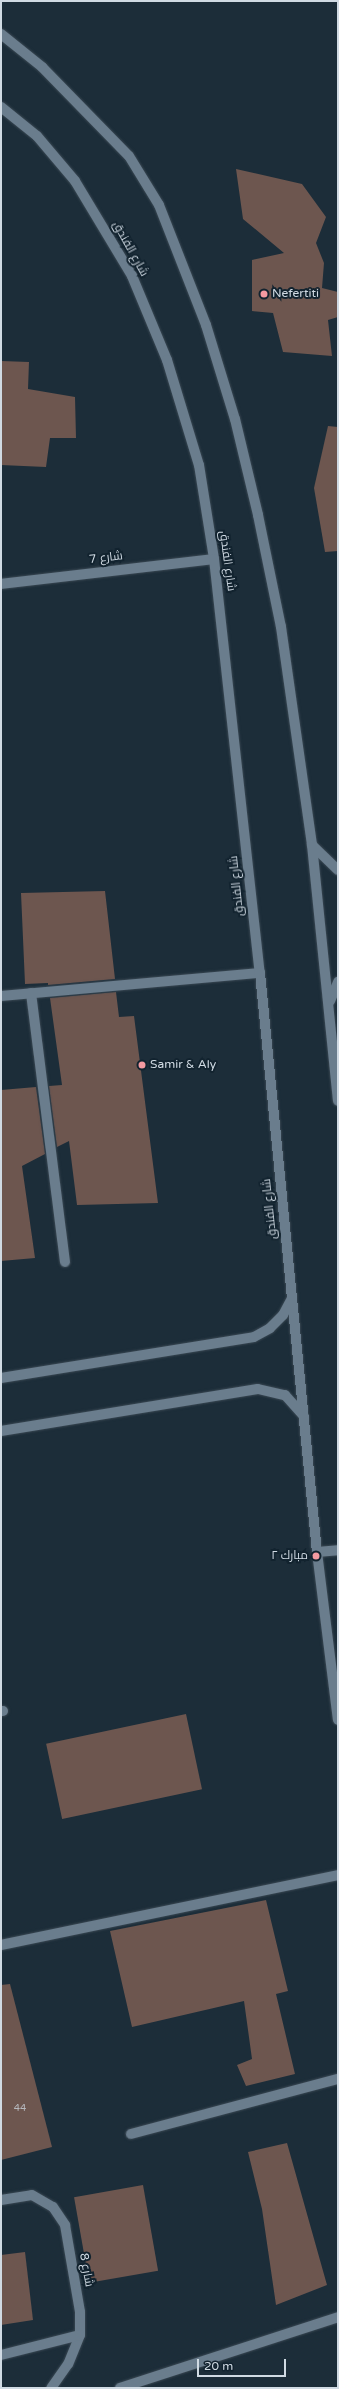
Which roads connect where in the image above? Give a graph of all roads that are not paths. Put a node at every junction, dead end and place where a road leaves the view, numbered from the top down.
1 (1, 34) edge
2 (1, 107) edge
3 (214, 559) junction
4 (1, 584) edge
5 (312, 845) junction
6 (338, 870) edge
7 (260, 973) junction
8 (338, 982) edge
9 (31, 993) junction
10 (1, 996) edge
11 (330, 1001) junction
12 (338, 1101) edge
13 (65, 1262) dead end
14 (292, 1298) junction
15 (1, 1378) edge
16 (304, 1416) junction
17 (1, 1430) edge
18 (338, 1550) edge
19 (317, 1552) junction
20 (338, 1720) edge
21 (338, 1875) edge
22 (1, 1945) edge
23 (338, 2080) edge
24 (131, 2134) dead end
25 (1, 2200) edge
26 (338, 2317) edge
27 (80, 2335) junction
28 (1, 2355) edge
29 (51, 2388) edge
30 (120, 2388) edge

1 - 5 street
2 - 3 street, شارع الفندق
3 - 4 street, شارع 7
3 - 7 street, شارع الفندق
5 - 6 street
5 - 11 street
7 - 9 street
7 - 14 street, شارع الفندق
8 - 11 street
9 - 10 street
9 - 13 street
11 - 12 street
14 - 15 street
14 - 16 street, شارع الفندق
16 - 17 street
16 - 19 street, شارع الفندق
18 - 19 street
19 - 20 street, شارع الفندق
21 - 22 street
23 - 24 street
25 - 27 street, شارع 8
26 - 30 street
27 - 28 street
27 - 29 street, شارع 8

